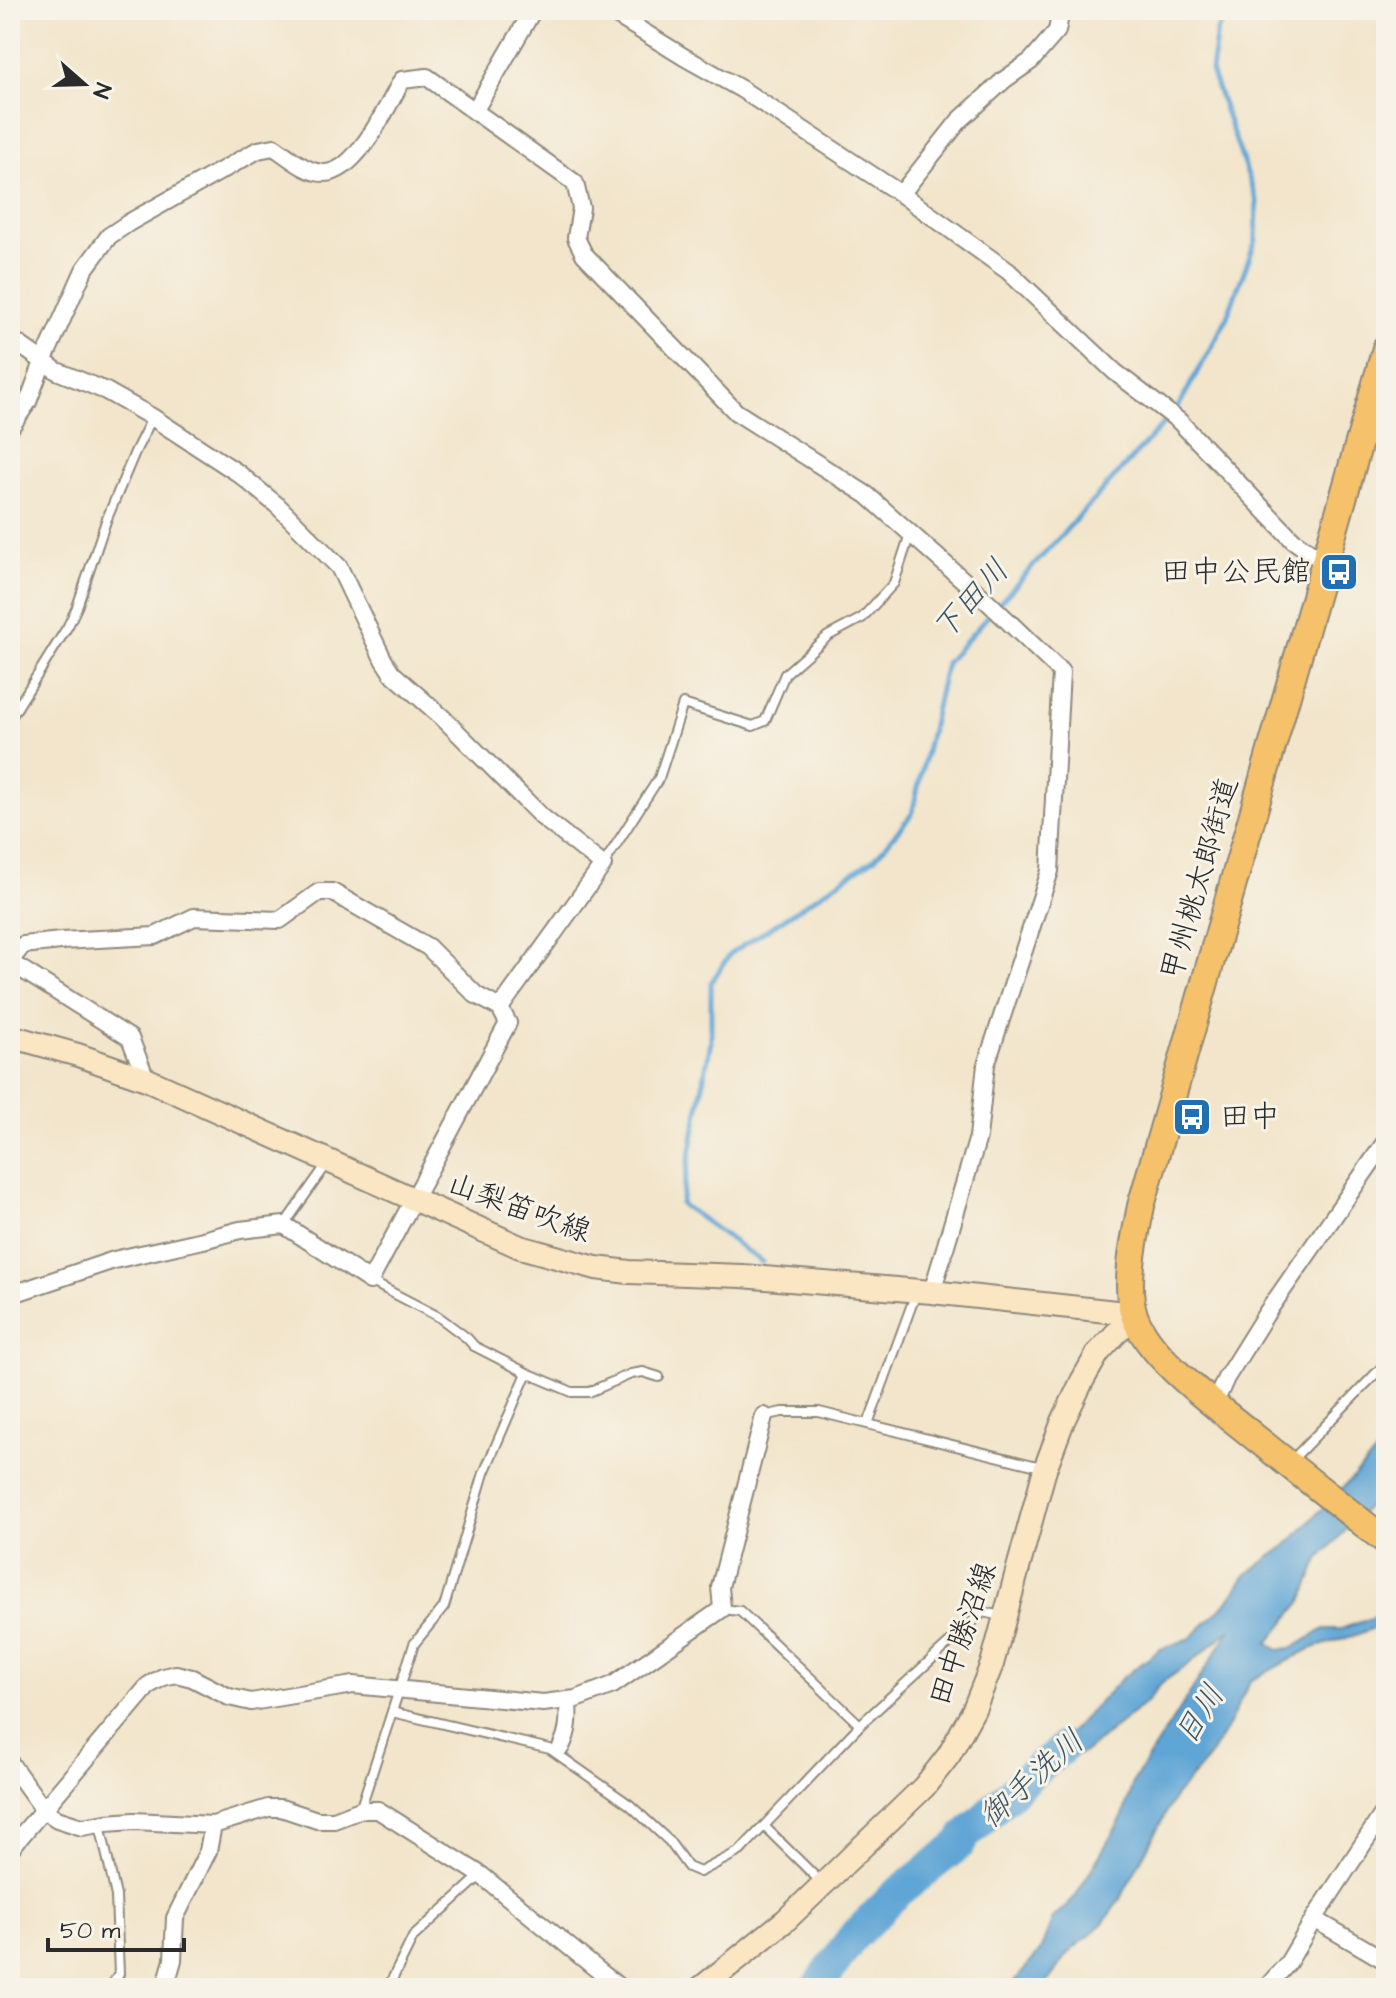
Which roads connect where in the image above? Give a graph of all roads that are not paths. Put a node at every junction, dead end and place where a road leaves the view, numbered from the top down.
1 (533, 10) edge
2 (608, 10) edge
3 (1061, 10) edge
4 (475, 110) junction
5 (901, 194) junction
6 (10, 338) edge
7 (1386, 348) edge
8 (43, 362) junction
9 (1378, 404) edge
10 (152, 417) junction
11 (10, 428) edge
12 (910, 533) junction
13 (1324, 562) junction
14 (10, 719) edge
15 (603, 865) junction
16 (10, 962) edge
17 (500, 1008) junction
18 (10, 1036) edge
19 (146, 1079) junction
20 (1386, 1141) edge
21 (329, 1161) junction
22 (412, 1199) junction
23 (284, 1225) junction
24 (370, 1281) junction
25 (924, 1291) junction
26 (10, 1295) edge
27 (1134, 1314) junction
28 (1386, 1363) edge
29 (527, 1373) junction
30 (659, 1377) dead end
31 (1214, 1405) junction
32 (764, 1416) joint
33 (868, 1424) junction
34 (1288, 1464) junction
35 (1045, 1469) junction
36 (1386, 1541) edge
37 (722, 1609) junction
38 (1004, 1617) junction
39 (400, 1688) junction
40 (568, 1700) junction
41 (392, 1712) junction
42 (860, 1725) junction
43 (558, 1750) junction
44 (10, 1763) edge
45 (1386, 1809) edge
46 (44, 1810) junction
47 (360, 1810) junction
48 (99, 1824) junction
49 (213, 1825) junction
50 (764, 1826) junction
51 (10, 1849) edge
52 (481, 1875) junction
53 (823, 1884) junction
54 (1314, 1919) junction
55 (1386, 1961) edge
56 (110, 1988) edge
57 (165, 1988) edge
58 (388, 1988) edge
59 (620, 1988) edge
60 (701, 1988) edge
61 (1266, 1988) edge

1 - 4 street
2 - 5 street
3 - 5 street
4 - 8 street
4 - 12 street
5 - 13 street
6 - 8 street
7 - 9 highway, 甲州桃太郎街道
8 - 10 street
8 - 11 street
9 - 13 highway, 甲州桃太郎街道
10 - 14 lane
10 - 15 street
12 - 15 lane
12 - 25 street
13 - 27 highway, 甲州桃太郎街道
15 - 17 street
16 - 17 street
16 - 19 street
17 - 22 street
18 - 19 main road, 山梨笛吹線
19 - 21 main road, 山梨笛吹線
20 - 31 street
21 - 22 main road, 山梨笛吹線
21 - 23 lane
22 - 24 street
22 - 25 main road, 山梨笛吹線
23 - 24 street
23 - 26 street
24 - 29 lane
25 - 27 main road, 山梨笛吹線
25 - 33 lane
27 - 31 highway, 甲州桃太郎街道
27 - 35 main road, 田中勝沼線
28 - 34 lane
29 - 30 lane
29 - 39 lane
31 - 34 highway, 甲州桃太郎街道
32 - 33 lane
32 - 37 street
33 - 35 lane
34 - 36 highway, 甲州桃太郎街道
35 - 38 main road, 田中勝沼線
37 - 40 street
37 - 42 lane
38 - 42 lane
38 - 53 main road, 田中勝沼線
39 - 40 street
39 - 41 lane
39 - 46 street
40 - 43 street
41 - 43 lane
41 - 47 lane
42 - 50 lane
43 - 50 lane
44 - 46 street
45 - 54 street
46 - 48 street
46 - 51 street
47 - 49 street
47 - 52 street
48 - 49 street
48 - 56 lane
49 - 57 street
50 - 53 lane
52 - 58 lane
52 - 59 street
53 - 60 main road, 田中勝沼線
54 - 55 street
54 - 61 street

